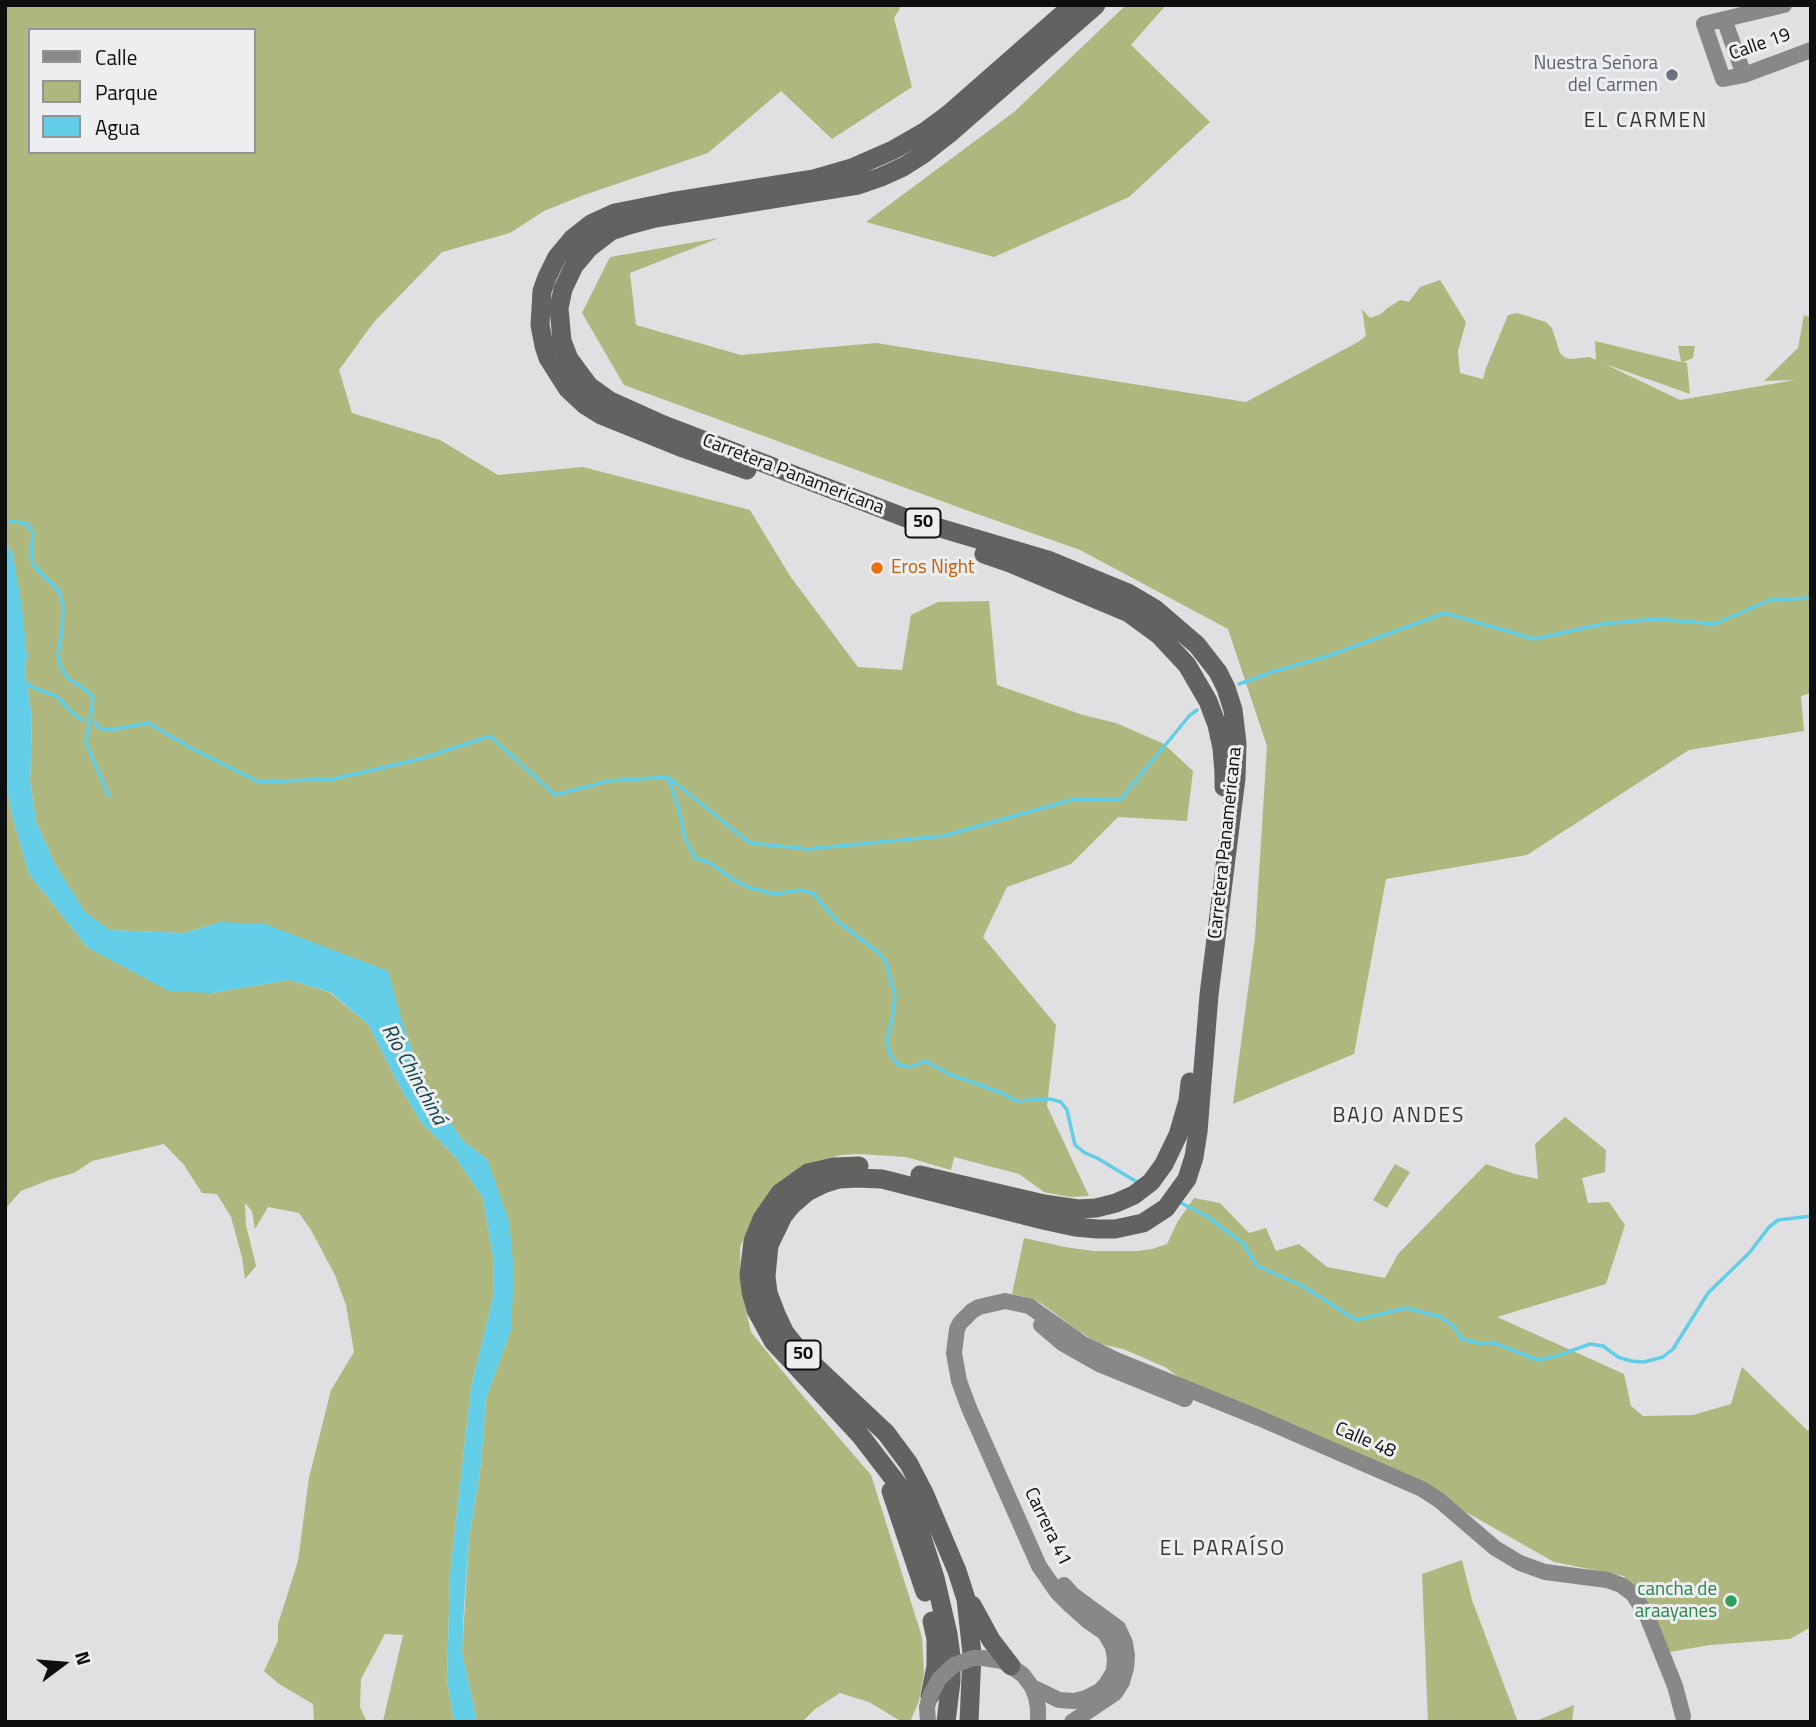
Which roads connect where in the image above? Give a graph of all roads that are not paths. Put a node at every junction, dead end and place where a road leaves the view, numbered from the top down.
1 (1073, 5) edge
2 (1096, 5) edge
3 (1784, 5) edge
4 (1724, 19) junction
5 (1811, 50) edge
6 (1744, 75) junction
7 (1228, 797) junction
8 (961, 1334) junction
9 (873, 1451) junction
10 (957, 1571) junction
11 (1012, 1666) junction
12 (1032, 1687) junction
13 (930, 1696) junction
14 (1684, 1719) edge
15 (928, 1722) edge
16 (946, 1722) edge
17 (969, 1722) edge
18 (1038, 1722) edge
19 (1072, 1722) edge

1 - 7 highway, Carretera Panamericana / 50
2 - 7 highway, Carretera Panamericana / 50
3 - 4 main road
4 - 6 main road
4 - 6 main road, Calle 19
5 - 6 main road, Calle 19
7 - 9 highway, Carretera Panamericana / 50
7 - 10 highway, Carretera Panamericana / 50
8 - 12 main road, Carrera 41
8 - 14 main road, Calle 48
8 - 19 main road, Carrera 41
9 - 13 highway, bridge
9 - 16 highway, Carretera Panamericana / 50
10 - 11 highway
10 - 17 highway, Carretera Panamericana / 50
11 - 12 main road
11 - 13 main road, bridge
12 - 18 main road
13 - 15 main road, bridge

